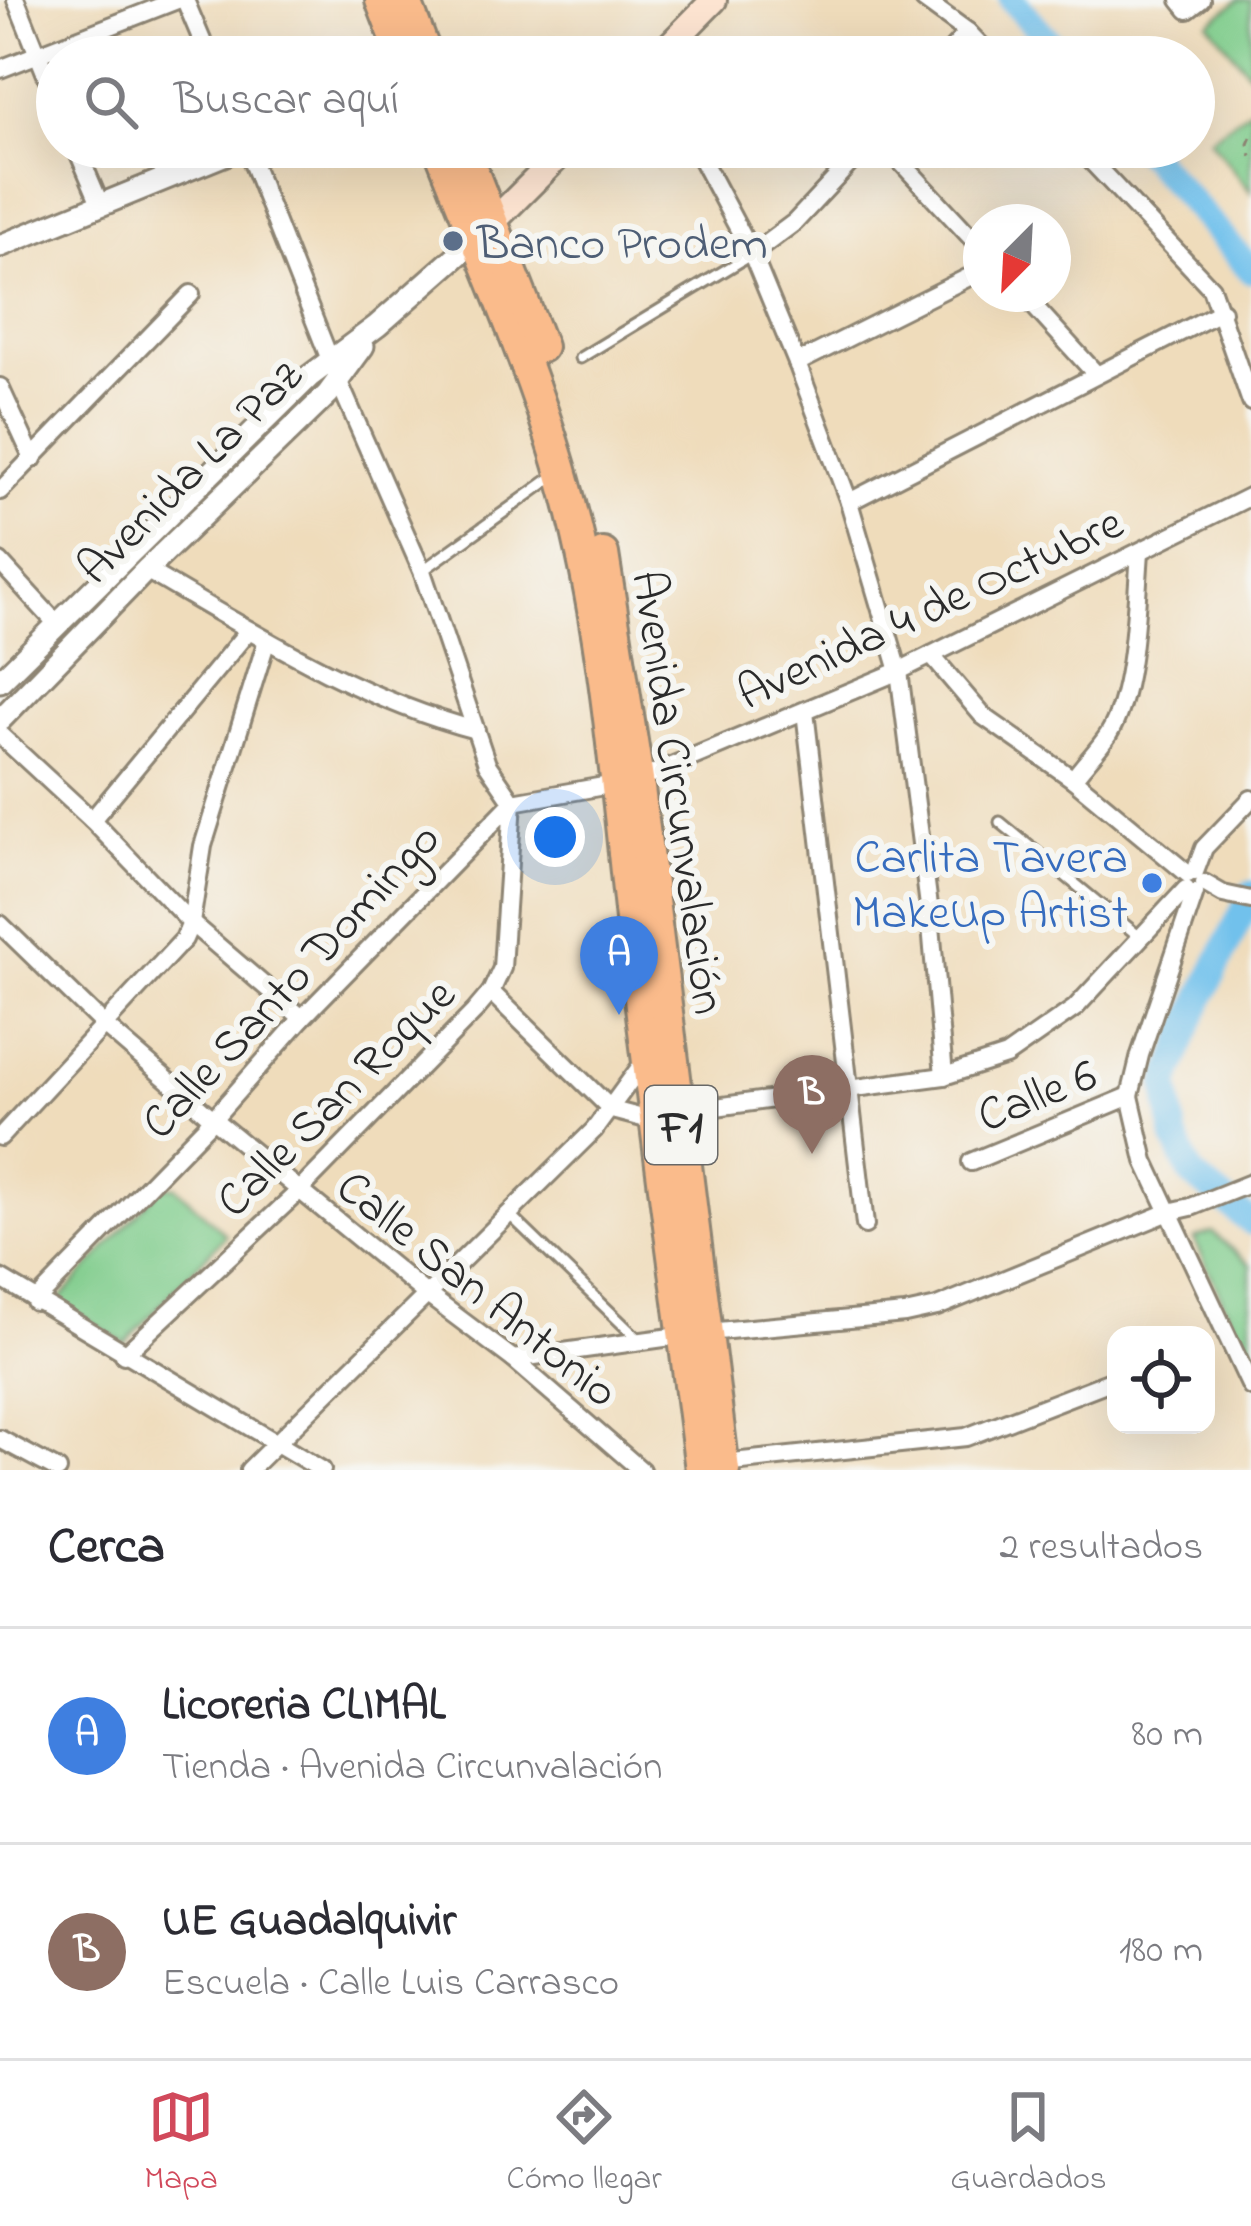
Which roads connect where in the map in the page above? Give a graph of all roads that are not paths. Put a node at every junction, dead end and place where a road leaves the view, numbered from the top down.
1 (16, 0) edge
2 (181, 0) edge
3 (381, 0) edge
4 (405, 0) edge
5 (715, 0) edge
6 (924, 0) edge
7 (968, 32) junction
8 (87, 36) edge
9 (199, 36) edge
10 (395, 36) edge
11 (419, 36) edge
12 (679, 36) edge
13 (964, 36) edge
14 (972, 36) edge
15 (36, 52) edge
16 (36, 55) edge
17 (0, 69) edge
18 (85, 168) edge
19 (193, 168) edge
20 (252, 168) edge
21 (450, 168) edge
22 (468, 168) edge
23 (547, 168) edge
24 (706, 168) edge
25 (846, 168) edge
26 (907, 168) edge
27 (1098, 168) edge
28 (101, 206) junction
29 (963, 229) edge
30 (484, 231) junction
31 (0, 246) edge
32 (752, 254) junction
33 (963, 280) edge
34 (191, 293) dead end
35 (1222, 311) junction
36 (1039, 312) edge
37 (580, 358) dead end
38 (797, 363) junction
39 (334, 370) junction
40 (1095, 373) junction
41 (0, 387) edge
42 (1251, 402) edge
43 (33, 459) junction
44 (562, 471) junction
45 (0, 491) edge
46 (1251, 496) edge
47 (849, 502) junction
48 (1140, 552) junction
49 (0, 562) edge
50 (146, 570) junction
51 (422, 571) junction
52 (56, 623) junction
53 (248, 630) junction
54 (266, 643) junction
55 (931, 655) junction
56 (899, 671) junction
57 (0, 681) edge
58 (805, 711) junction
59 (0, 720) edge
60 (476, 730) junction
61 (0, 735) edge
62 (1073, 779) junction
63 (627, 783) junction
64 (1251, 799) edge
65 (513, 802) junction
66 (92, 820) junction
67 (1000, 822) dead end
68 (1194, 882) junction
69 (1251, 900) edge
70 (191, 923) junction
71 (0, 924) edge
72 (1141, 938) junction
73 (491, 992) junction
74 (302, 1018) junction
75 (106, 1026) junction
76 (646, 1059) junction
77 (944, 1076) junction
78 (850, 1091) junction
79 (1130, 1096) junction
80 (612, 1110) junction
81 (666, 1116) junction
82 (213, 1119) junction
83 (0, 1136) edge
84 (971, 1162) dead end
85 (1251, 1183) edge
86 (298, 1192) junction
87 (1169, 1212) junction
88 (508, 1213) junction
89 (865, 1225) dead end
90 (0, 1278) edge
91 (424, 1293) junction
92 (35, 1302) junction
93 (695, 1333) junction
94 (1227, 1335) junction
95 (1215, 1340) edge
96 (640, 1341) junction
97 (124, 1355) junction
98 (513, 1359) junction
99 (1107, 1382) edge
100 (1251, 1387) edge
101 (0, 1439) edge
102 (278, 1444) junction
103 (716, 1468) edge
104 (58, 1470) edge
105 (250, 1470) edge
106 (322, 1470) edge
107 (641, 1470) edge

1 - 15 street
2 - 8 street
2 - 9 street
3 - 10 highway
4 - 11 highway
5 - 12 main road
6 - 7 street
7 - 13 street
7 - 14 street
16 - 17 street
18 - 28 street
19 - 28 street
20 - 39 street
21 - 30 highway, Avenida Circunvalación / F1
22 - 30 highway, Avenida Circunvalación / F1
23 - 30 main road, Avenida La Paz
24 - 32 street
25 - 32 street
26 - 29 street
27 - 35 street
28 - 31 street
30 - 39 street, Avenida La Paz
30 - 44 highway, Avenida Circunvalación / F1
30 - 63 highway, Avenida Circunvalación / F1
32 - 37 lane
32 - 38 street
33 - 38 street
34 - 43 street
35 - 40 street
35 - 42 street
36 - 40 street
38 - 47 street
39 - 50 street, Avenida La Paz
39 - 51 street
39 - 52 street, Avenida La Paz
40 - 47 street
41 - 43 street
43 - 45 street
44 - 51 lane
44 - 63 highway, Avenida Circunvalación / F1
46 - 48 street, Avenida 4 de Octubre
47 - 56 street
48 - 55 street, Avenida 4 de Octubre
48 - 62 street
49 - 52 street
50 - 53 street
50 - 59 street, Avenida La Paz
51 - 60 street
52 - 57 street, Avenida La Paz
53 - 54 street
53 - 66 street
54 - 60 street
54 - 70 street
55 - 56 street, Avenida 4 de Octubre
55 - 62 street
56 - 58 street, Avenida 4 de Octubre
56 - 77 street
58 - 63 street, Avenida 4 de Octubre
58 - 78 street
60 - 65 street
61 - 66 street
62 - 68 street
63 - 65 street
63 - 76 highway, Avenida Circunvalación / F1
63 - 81 highway, Avenida Circunvalación / F1
64 - 68 street
65 - 73 street, Calle San Roque
65 - 74 street, Calle Santo Domingo
66 - 70 street
67 - 72 lane
68 - 69 street
68 - 72 street
68 - 79 street
70 - 74 street
70 - 75 street
71 - 75 street, Calle San Antonio
72 - 77 street
73 - 80 street
73 - 86 street, Calle San Roque
74 - 82 street, Calle Santo Domingo
75 - 82 street, Calle San Antonio
75 - 83 street
76 - 80 street
76 - 81 highway, Avenida Circunvalación / F1
77 - 78 street
78 - 81 street
78 - 89 street
79 - 84 street, Calle 6
79 - 87 street
80 - 81 street
80 - 88 street
81 - 93 highway, Avenida Circunvalación / F1
82 - 86 street, Calle San Antonio
82 - 92 street, Calle Santo Domingo
85 - 87 street
86 - 91 street, Calle San Antonio
86 - 97 street, Calle San Roque
87 - 93 street
87 - 94 street
88 - 91 street
88 - 96 lane
90 - 92 street
91 - 98 street, Calle San Antonio
91 - 102 street
92 - 97 street
93 - 96 street
93 - 103 highway, Avenida Circunvalación / F1
94 - 95 street
94 - 100 street
96 - 98 street
97 - 102 street
98 - 107 street, Calle San Antonio
99 - 103 street
101 - 104 street
102 - 105 street
102 - 106 street

